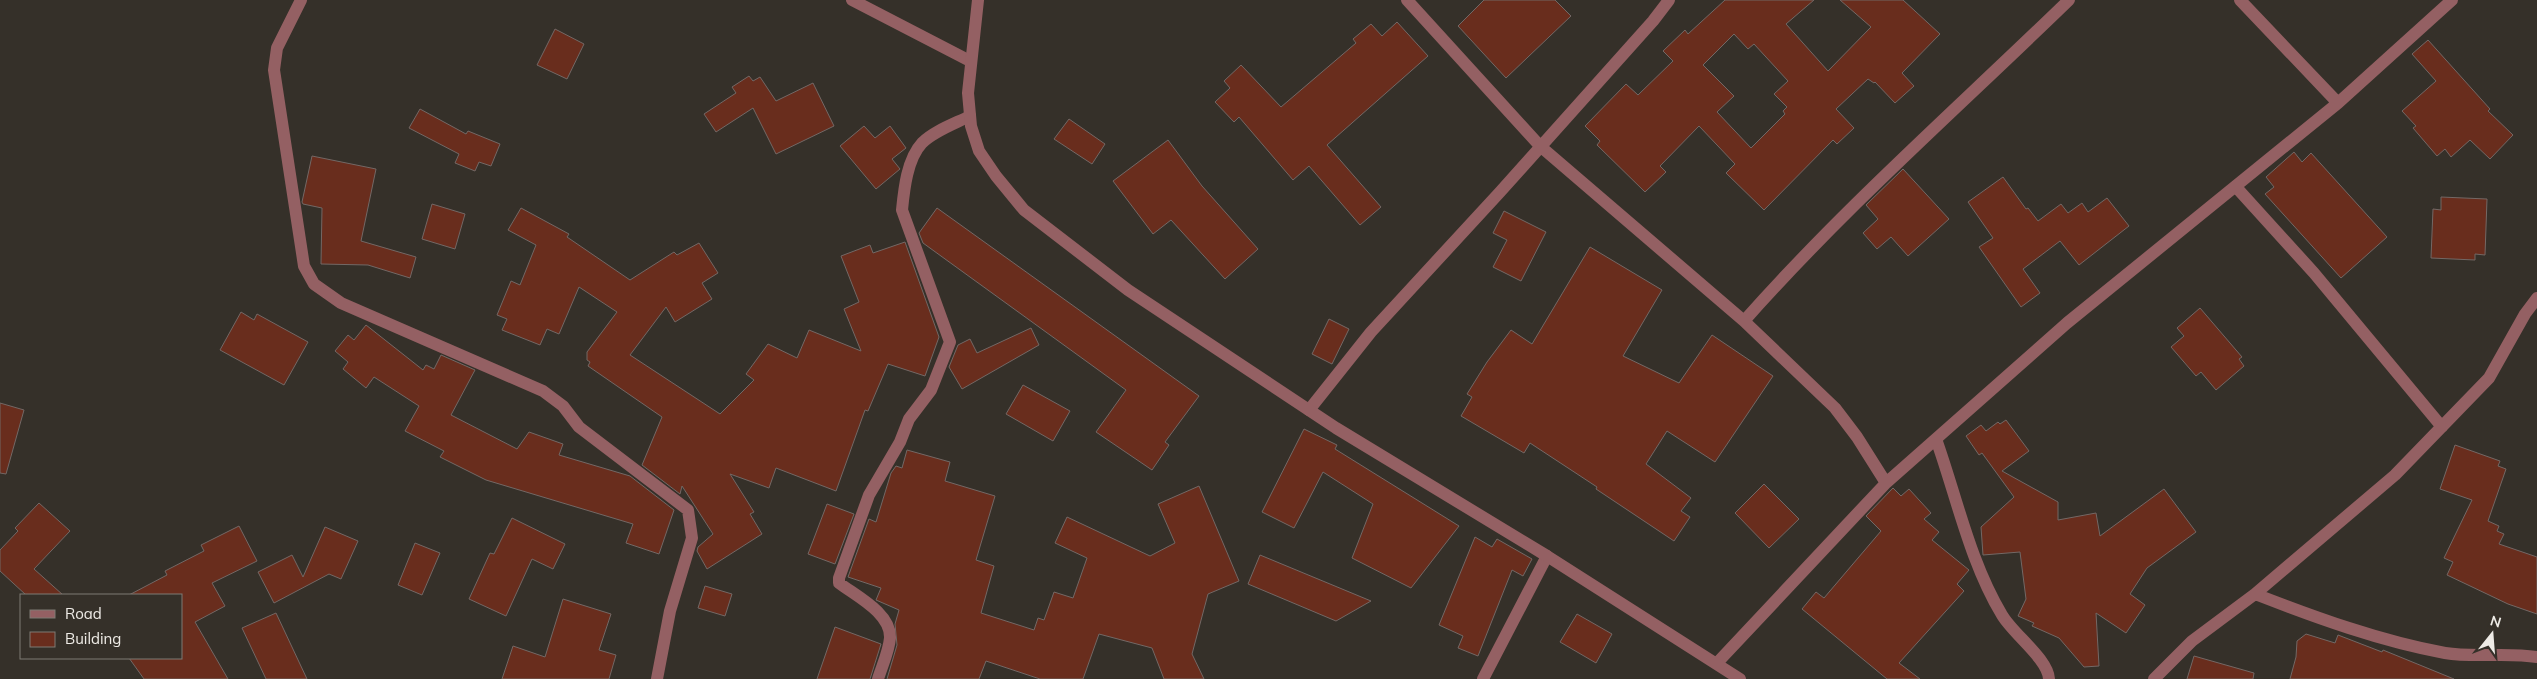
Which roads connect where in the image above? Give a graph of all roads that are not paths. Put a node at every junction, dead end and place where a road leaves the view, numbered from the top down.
1 (301, 0) edge
2 (852, 0) edge
3 (978, 0) edge
4 (1407, 0) edge
5 (1669, 0) edge
6 (2069, 0) edge
7 (2240, 0) edge
8 (2452, 0) edge
9 (970, 61) junction
10 (2338, 103) junction
11 (970, 116) junction
12 (1540, 146) junction
13 (2236, 187) junction
14 (2537, 298) edge
15 (1744, 321) junction
16 (1309, 410) junction
17 (2442, 427) junction
18 (1936, 439) junction
19 (1886, 483) junction
20 (1547, 556) junction
21 (2255, 594) junction
22 (2537, 656) edge
23 (1717, 663) junction
24 (657, 679) edge
25 (878, 679) edge
26 (1483, 679) edge
27 (1740, 679) edge
28 (2049, 679) edge
29 (2154, 679) edge

1 - 24 street
2 - 9 street
3 - 9 street
4 - 12 street
5 - 12 street
6 - 15 street
7 - 10 street
8 - 10 street
9 - 11 street
10 - 13 street
11 - 16 street
11 - 25 street
12 - 15 street
12 - 16 street
13 - 17 street
13 - 18 street
14 - 17 street
15 - 19 street
16 - 20 street
17 - 21 street
18 - 19 street
18 - 28 street
19 - 23 street
20 - 23 street
20 - 26 street
21 - 22 street
21 - 29 street
23 - 27 street

